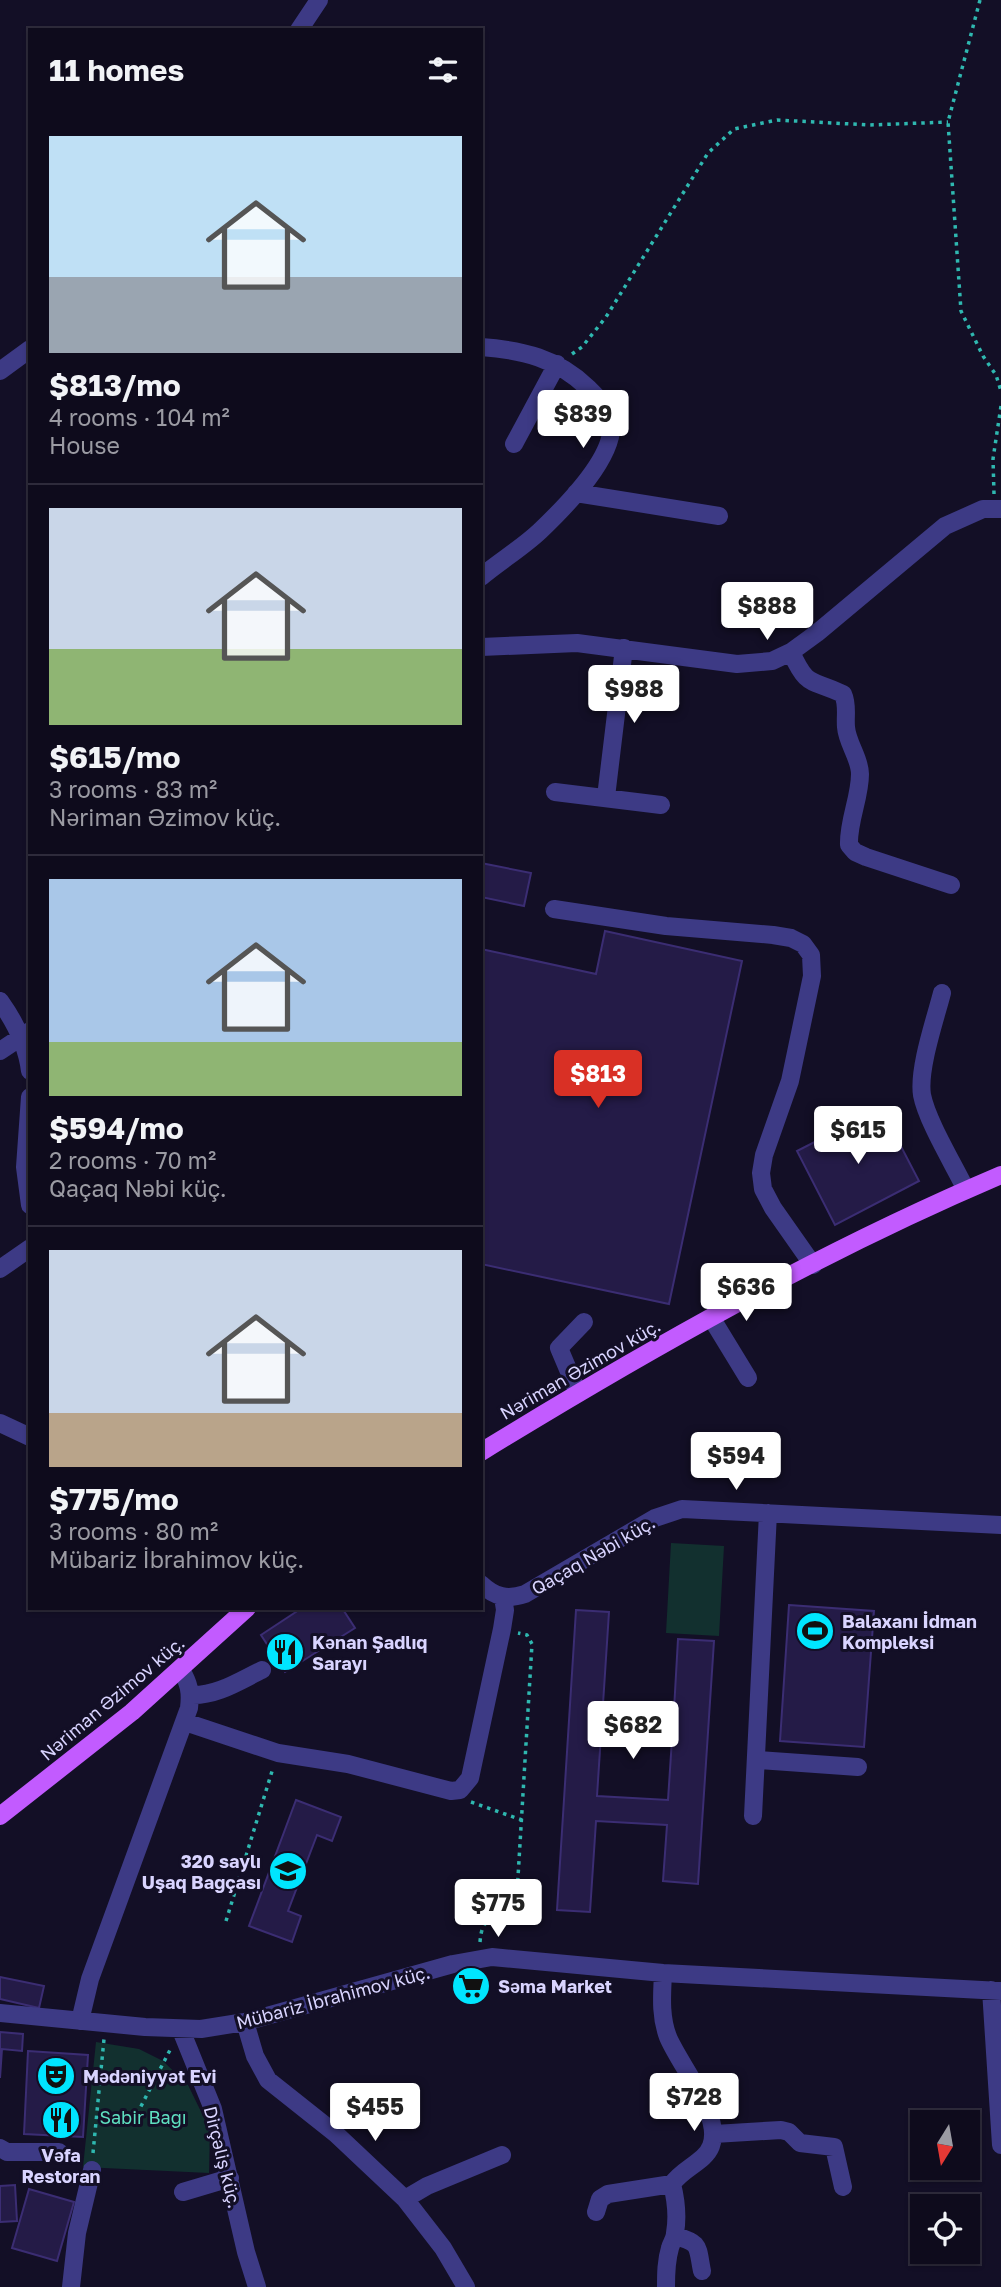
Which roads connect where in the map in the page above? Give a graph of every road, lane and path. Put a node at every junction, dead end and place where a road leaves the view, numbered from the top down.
1 (319, 0) edge
2 (980, 0) edge
3 (300, 28) edge
4 (948, 122) junction
5 (483, 346) edge
6 (28, 350) edge
7 (557, 364) junction
8 (0, 371) edge
9 (1001, 391) edge
10 (1001, 406) edge
11 (514, 444) dead end
12 (576, 493) junction
13 (998, 508) edge
14 (719, 516) dead end
15 (483, 575) edge
16 (483, 647) edge
17 (624, 648) junction
18 (791, 652) junction
19 (555, 792) dead end
20 (606, 797) junction
21 (661, 805) dead end
22 (951, 885) dead end
23 (554, 909) dead end
24 (942, 993) dead end
25 (0, 1001) edge
26 (25, 1034) edge
27 (0, 1051) edge
28 (28, 1059) edge
29 (28, 1125) edge
30 (1001, 1175) edge
31 (28, 1190) edge
32 (966, 1190) junction
33 (28, 1249) edge
34 (813, 1265) junction
35 (0, 1269) edge
36 (712, 1319) junction
37 (584, 1322) dead end
38 (748, 1378) dead end
39 (578, 1392) junction
40 (0, 1423) edge
41 (28, 1436) edge
42 (483, 1451) edge
43 (768, 1513) junction
44 (1001, 1525) edge
45 (483, 1586) edge
46 (503, 1598) junction
47 (245, 1610) edge
48 (502, 1629) junction
49 (181, 1670) junction
50 (262, 1670) dead end
51 (191, 1695) junction
52 (185, 1722) junction
53 (278, 1753) junction
54 (757, 1760) junction
55 (858, 1767) dead end
56 (460, 1790) junction
57 (0, 1816) edge
58 (753, 1816) dead end
59 (522, 1820) junction
60 (226, 1921) dead end
61 (479, 1958) junction
62 (663, 1973) junction
63 (996, 1990) edge
64 (0, 2013) edge
65 (80, 2021) junction
66 (245, 2022) junction
67 (106, 2023) junction
68 (181, 2030) junction
69 (136, 2114) dead end
70 (714, 2134) junction
71 (1001, 2145) edge
72 (0, 2148) edge
73 (59, 2152) dead end
74 (502, 2155) dead end
75 (92, 2170) joint
76 (230, 2178) junction
77 (673, 2184) junction
78 (844, 2187) dead end
79 (183, 2192) dead end
80 (405, 2199) junction
81 (596, 2213) dead end
82 (675, 2236) junction
83 (702, 2271) dead end
84 (71, 2287) edge
85 (257, 2287) edge
86 (466, 2287) edge
87 (666, 2287) edge

1 - 3 street
2 - 4 path
4 - 7 path
4 - 9 path
5 - 7 street
6 - 8 street
7 - 11 street
7 - 12 street
10 - 13 path
12 - 14 street
12 - 15 street
13 - 18 street
16 - 17 street
17 - 18 street
17 - 20 street
18 - 22 street
19 - 20 street
20 - 21 street
23 - 34 street
24 - 32 street
25 - 26 street
26 - 27 street
26 - 28 street
29 - 31 street
30 - 32 main road, Nəriman Əzimov küç.
32 - 34 main road, Nəriman Əzimov küç.
33 - 35 street
34 - 36 main road, Nəriman Əzimov küç.
36 - 38 street
36 - 39 main road, Nəriman Əzimov küç.
37 - 39 street
39 - 42 main road, Nəriman Əzimov küç.
40 - 41 street
43 - 44 street, Qaçaq Nəbi küç.
43 - 46 street, Qaçaq Nəbi küç.
43 - 54 street
45 - 46 street
46 - 48 street
47 - 49 main road, Nəriman Əzimov küç.
48 - 56 street
48 - 59 path
49 - 51 street
49 - 57 main road, Nəriman Əzimov küç.
50 - 51 street
51 - 52 street
52 - 53 street
52 - 65 street
53 - 56 street
53 - 60 path
54 - 55 street
54 - 58 street
56 - 59 path
59 - 61 path
61 - 62 street, Mübariz İbrahimov küç.
61 - 66 street, Mübariz İbrahimov küç.
62 - 63 street, Mübariz İbrahimov küç.
62 - 70 street
63 - 71 street
64 - 65 street, Mübariz İbrahimov küç.
65 - 67 street, Mübariz İbrahimov küç.
66 - 68 street, Mübariz İbrahimov küç.
66 - 80 street
67 - 68 street, Mübariz İbrahimov küç.
67 - 75 path
68 - 69 path
68 - 76 street, Dirçəliş küç.
70 - 77 street
70 - 78 street
72 - 73 street
74 - 80 street
75 - 84 street
76 - 79 street
76 - 85 street, Dirçəliş küç.
77 - 81 street
77 - 82 street
80 - 86 street
82 - 83 street
82 - 87 street

